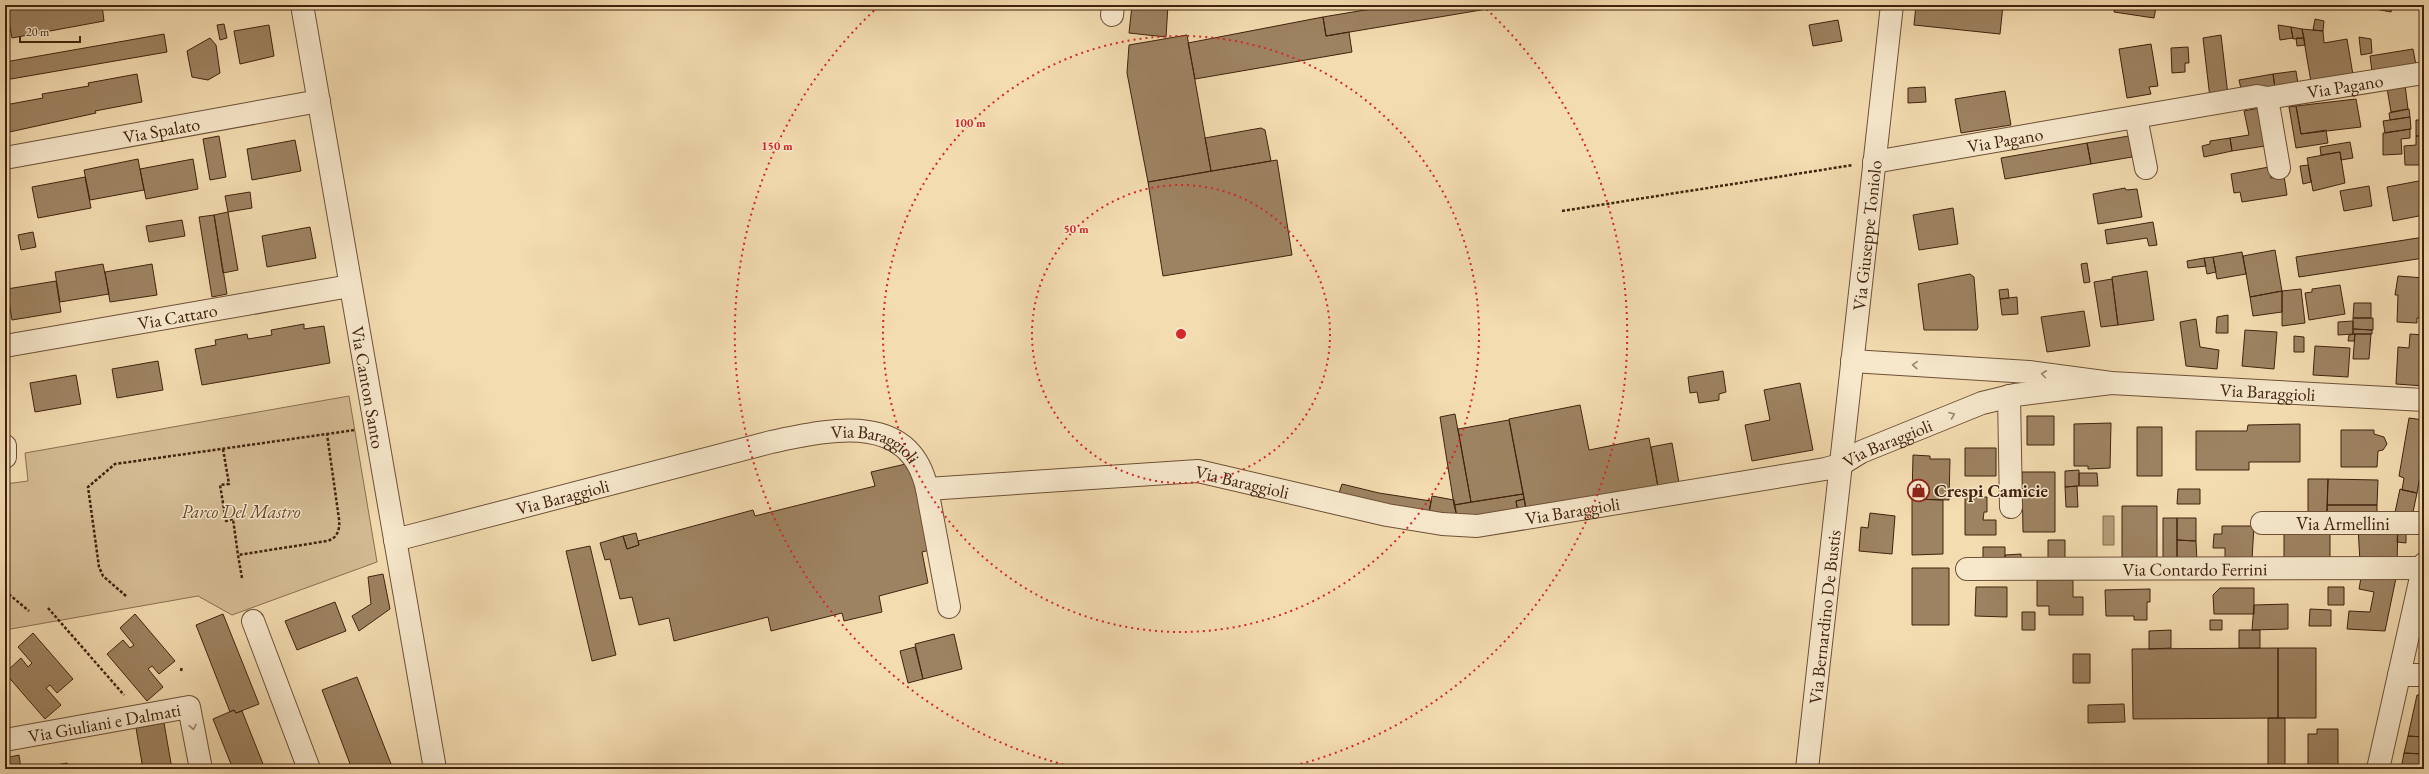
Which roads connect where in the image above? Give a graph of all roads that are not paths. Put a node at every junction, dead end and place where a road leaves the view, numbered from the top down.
1 (302, 5) edge
2 (1892, 5) edge
3 (2424, 73) edge
4 (2267, 98) junction
5 (319, 101) junction
6 (2136, 116) junction
7 (5, 158) edge
8 (1874, 162) junction
9 (2146, 168) dead end
10 (2279, 168) dead end
11 (350, 286) junction
12 (5, 346) edge
13 (1852, 361) junction
14 (2111, 383) junction
15 (2009, 396) junction
16 (2424, 400) edge
17 (1840, 465) junction
18 (927, 489) junction
19 (2011, 507) dead end
20 (2424, 522) edge
21 (2262, 523) dead end
22 (395, 540) junction
23 (2424, 566) edge
24 (1967, 568) dead end
25 (949, 607) dead end
26 (253, 621) dead end
27 (2399, 675) junction
28 (2424, 675) edge
29 (5, 740) edge
30 (200, 769) edge
31 (309, 769) edge
32 (435, 769) edge
33 (1807, 769) edge
34 (2378, 769) edge

1 - 5 street, Via Canton Santo
2 - 8 street, Via Giuseppe Toniolo
3 - 4 street, Via Pagano
4 - 6 street, Via Pagano
4 - 10 street
5 - 7 street, Via Spalato
5 - 11 street, Via Canton Santo
6 - 8 street, Via Pagano
6 - 9 street
8 - 13 street, Via Giuseppe Toniolo
11 - 12 street, Via Cattaro
11 - 22 street, Via Canton Santo
14 -> 13 street, Via Baraggioli
13 - 17 street, Via Giuseppe Toniolo
14 - 15 street, Via Baraggioli
14 - 16 street, Via Baraggioli
17 -> 15 street, Via Baraggioli
15 - 19 street
17 - 18 street, Via Baraggioli
17 - 33 street, Via Bernardino De Bustis
18 - 22 street, Via Baraggioli
18 - 25 street
20 - 21 street, Via Armellini
22 - 32 street, Via Canton Santo
23 - 24 street, Via Contardo Ferrini
23 - 27 street, Via Contardo Ferrini
26 - 31 street
27 - 28 street
27 - 34 street, Via Contardo Ferrini
29 -> 30 street, Via Giuliani e Dalmati

